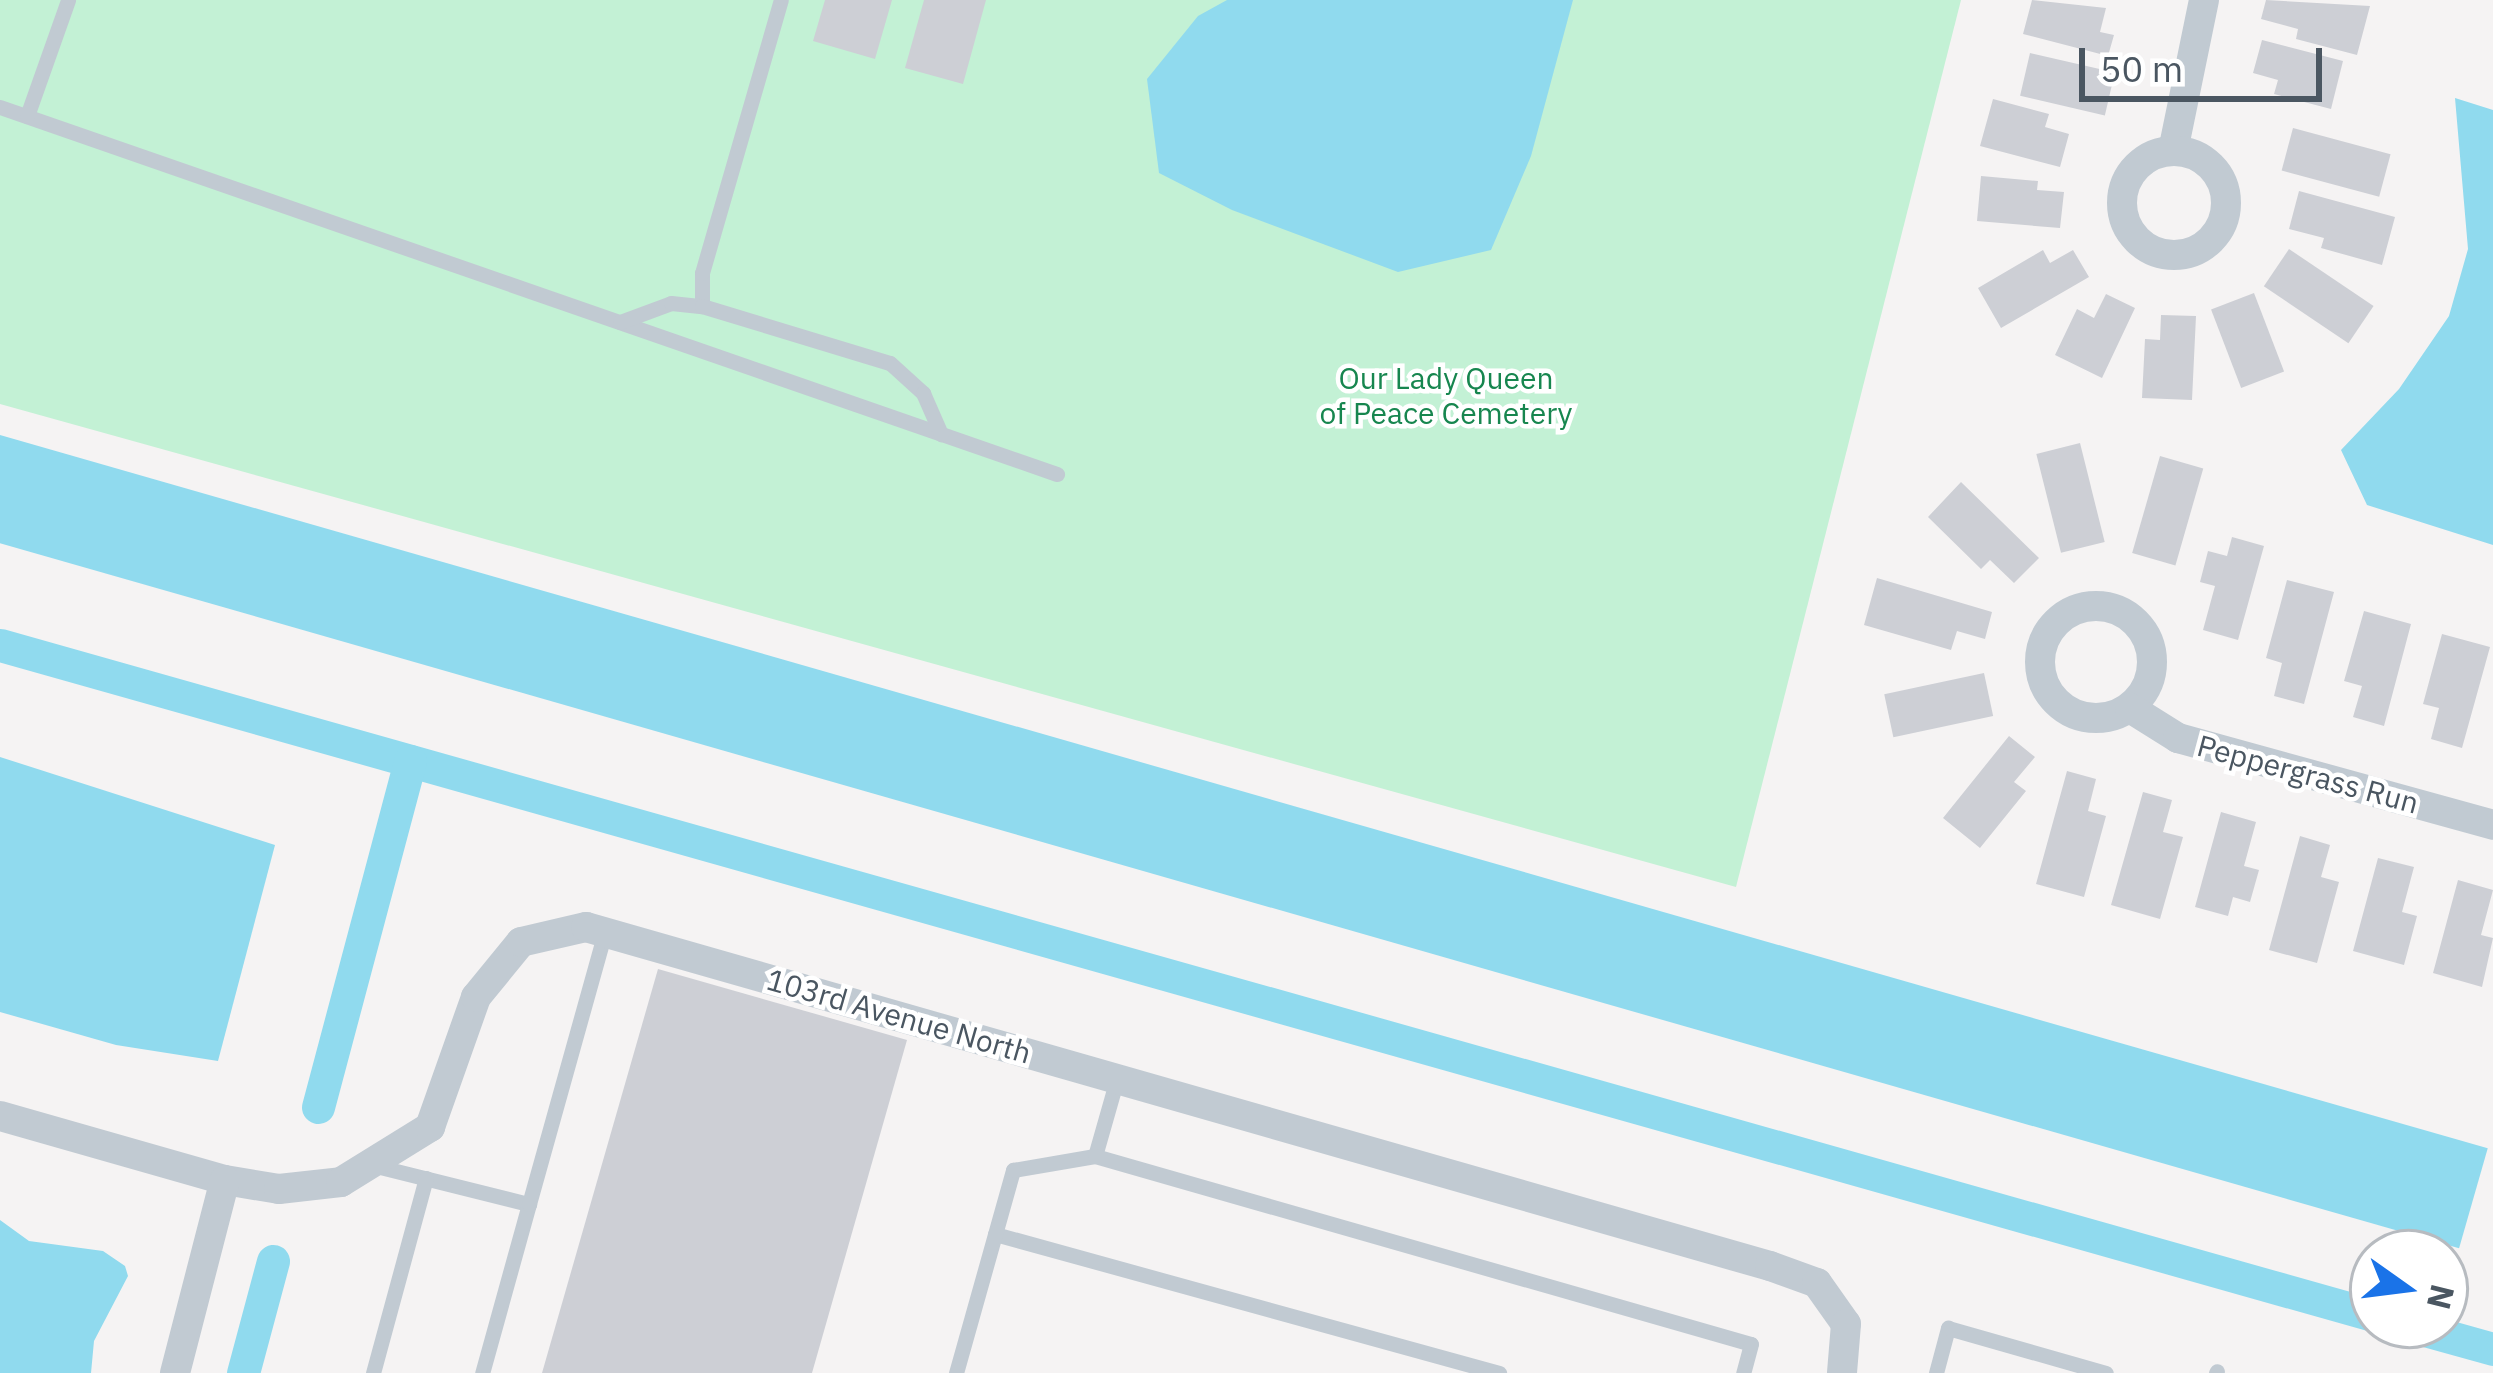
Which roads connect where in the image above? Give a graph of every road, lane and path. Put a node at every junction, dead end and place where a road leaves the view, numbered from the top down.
1 (68, 0) edge
2 (781, 0) edge
3 (2204, 0) edge
4 (0, 107) edge
5 (27, 116) junction
6 (2173, 151) dead end
7 (702, 306) junction
8 (620, 322) junction
9 (941, 434) junction
10 (1057, 474) dead end
11 (2130, 708) dead end
12 (2493, 825) edge
13 (605, 932) junction
14 (1117, 1079) junction
15 (0, 1116) edge
16 (1095, 1156) junction
17 (370, 1164) junction
18 (426, 1178) junction
19 (225, 1180) junction
20 (529, 1204) junction
21 (995, 1234) junction
22 (175, 1373) edge
23 (373, 1373) edge
24 (482, 1373) edge
25 (956, 1373) edge
26 (1499, 1373) edge
27 (1743, 1373) edge
28 (1842, 1373) edge
29 (1936, 1373) edge
30 (2106, 1373) edge

1 - 5 lane
2 - 7 lane
3 - 6 street
4 - 5 lane
5 - 8 lane
7 - 8 lane
7 - 9 lane
8 - 9 lane
9 - 10 lane
11 - 12 street, Peppergrass Run
13 - 14 street, 103rd Avenue North
13 - 17 street, 103rd Avenue North
13 - 20 lane
14 - 16 lane
14 - 28 street, 103rd Avenue North
15 - 19 street, 103rd Avenue North
16 - 21 lane
16 - 27 lane
17 - 18 lane
17 - 19 street, 103rd Avenue North
18 - 20 lane
18 - 23 lane
19 - 22 street
20 - 24 lane
21 - 25 lane
21 - 26 lane
29 - 30 lane

